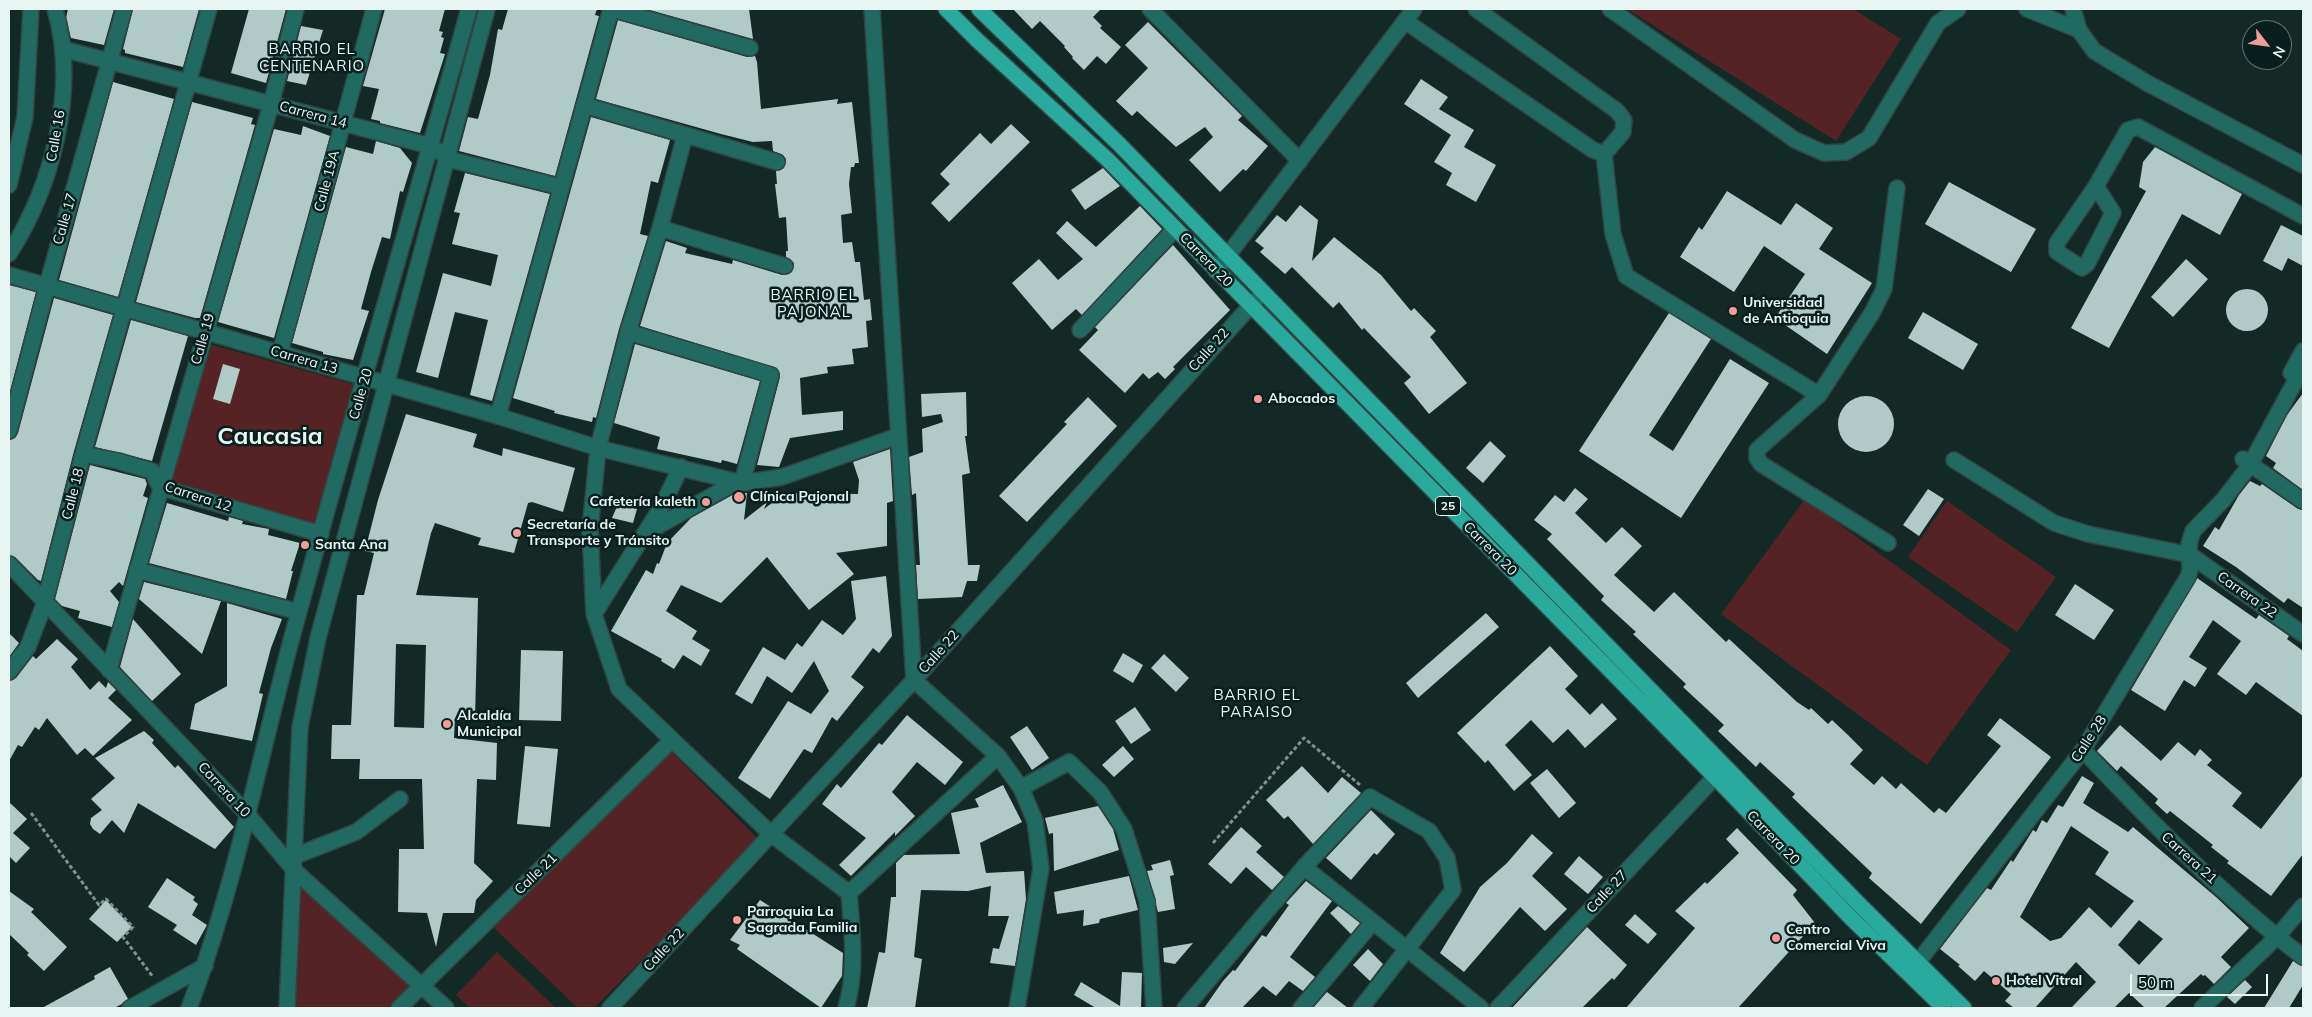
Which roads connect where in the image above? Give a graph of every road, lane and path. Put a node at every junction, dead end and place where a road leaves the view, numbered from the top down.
1 (31, 9) edge
2 (54, 9) edge
3 (124, 9) edge
4 (209, 9) edge
5 (296, 9) edge
6 (374, 9) edge
7 (469, 9) edge
8 (487, 9) edge
9 (612, 9) edge
10 (872, 9) edge
11 (946, 9) edge
12 (979, 9) edge
13 (1150, 9) edge
14 (1476, 9) edge
15 (1610, 9) edge
16 (1958, 9) edge
17 (2027, 9) edge
18 (2073, 9) edge
19 (1410, 15) edge
20 (2079, 30) junction
21 (750, 48) dead end
22 (63, 49) junction
23 (110, 61) junction
24 (189, 82) junction
25 (271, 104) junction
26 (584, 105) junction
27 (343, 123) junction
28 (685, 135) junction
29 (430, 146) junction
30 (1604, 154) junction
31 (447, 157) junction
32 (777, 162) dead end
33 (1300, 162) junction
34 (2303, 165) edge
35 (9, 185) edge
36 (2096, 186) junction
37 (561, 187) junction
38 (1897, 188) dead end
39 (2303, 216) edge
40 (660, 228) junction
41 (1175, 229) junction
42 (9, 254) edge
43 (1228, 256) junction
44 (785, 266) dead end
45 (1216, 271) junction
46 (9, 275) edge
47 (46, 286) junction
48 (1263, 292) junction
49 (1249, 305) junction
50 (126, 309) junction
51 (1080, 330) dead end
52 (205, 332) junction
53 (628, 332) junction
54 (2303, 351) edge
55 (280, 353) junction
56 (2298, 376) edge
57 (365, 378) junction
58 (386, 384) junction
59 (1819, 395) junction
60 (498, 416) junction
61 (9, 430) edge
62 (898, 436) junction
63 (598, 448) junction
64 (83, 454) junction
65 (1954, 460) dead end
66 (2246, 461) junction
67 (681, 467) junction
68 (740, 482) junction
69 (160, 487) junction
70 (2303, 501) edge
71 (321, 534) junction
72 (642, 535) junction
73 (1888, 543) dead end
74 (2190, 555) junction
75 (9, 564) edge
76 (137, 570) junction
77 (45, 602) junction
78 (299, 612) junction
79 (594, 614) junction
80 (2303, 634) edge
81 (109, 670) junction
82 (9, 672) edge
83 (914, 680) junction
84 (672, 740) junction
85 (2083, 750) junction
86 (998, 756) junction
87 (1715, 776) junction
88 (1021, 788) junction
89 (1370, 797) junction
90 (400, 799) dead end
91 (31, 813) dead end
92 (248, 815) junction
93 (771, 834) junction
94 (1213, 843) dead end
95 (295, 863) junction
96 (1304, 867) junction
97 (849, 893) junction
98 (2303, 906) edge
99 (1373, 922) junction
100 (2277, 937) junction
101 (1408, 950) junction
102 (2303, 957) edge
103 (1918, 962) junction
104 (205, 966) junction
105 (423, 986) junction
106 (162, 990) junction
107 (1936, 1006) edge
108 (130, 1008) edge
109 (189, 1008) edge
110 (287, 1008) edge
111 (399, 1008) edge
112 (446, 1008) edge
113 (610, 1008) edge
114 (846, 1008) edge
115 (1017, 1008) edge
116 (1154, 1008) edge
117 (1185, 1008) edge
118 (1301, 1008) edge
119 (1361, 1008) edge
120 (1481, 1008) edge
121 (1498, 1008) edge
122 (1964, 1008) edge
123 (2202, 1008) edge

1 - 35 street
2 - 22 street, Calle 16
3 - 23 street, Calle 17
4 - 24 street, Calle 18
5 - 25 street, Calle 19
6 - 27 street, Calle 19A
7 - 29 street, Calle 20
8 - 31 street, Calle 20
9 - 21 street
9 - 26 street
10 - 62 street
11 - 41 main road, Carrera 20 / 25
12 - 43 main road, Carrera 20 / 25
13 - 33 street
14 - 30 street
15 - 16 street
17 - 20 street
18 - 20 street
19 - 30 street
19 - 33 street
20 - 34 street
22 - 23 street, Carrera 14
22 - 42 street, Calle 16
23 - 24 street, Carrera 14
23 - 47 street, Calle 17
24 - 25 street, Carrera 14
24 - 50 street, Calle 18
25 - 27 street, Carrera 14
25 - 52 street, Calle 19
26 - 28 street
26 - 37 street
27 - 29 street, Carrera 14
27 - 55 street, Calle 19A
28 - 32 street
28 - 40 street
29 - 31 street, Carrera 14
29 - 57 street, Calle 20
30 - 59 street
31 - 37 street, Carrera 14
31 - 58 street, Calle 20
33 - 43 street
36 - 36 street
36 - 39 street
37 - 60 street
38 - 59 street
40 - 44 street
40 - 53 street
41 - 45 main road, Carrera 20 / 25
41 - 51 street
43 - 45 street
43 - 48 main road, Carrera 20 / 25
45 - 49 main road, Carrera 20 / 25
46 - 47 street, Carrera 13
47 - 50 street, Carrera 13
47 - 61 street, Calle 17
48 - 49 street, Calle 22
48 - 103 main road, Carrera 20 / 25
49 - 83 street, Calle 22
49 - 87 main road, Carrera 20 / 25
50 - 52 street, Carrera 13
50 - 64 street, Calle 18
52 - 55 street, Carrera 13
52 - 69 street, Calle 19
53 - 63 street
53 - 68 street
54 - 56 street, Calle 28
55 - 57 street, Carrera 13
56 - 66 street, Calle 28
57 - 58 street, Carrera 13
57 - 71 street, Calle 20
58 - 60 street, Carrera 13
58 - 95 street, Calle 20
59 - 73 street
60 - 63 street, Carrera 13
62 - 68 street
62 - 83 street
63 - 67 street, Carrera 13
63 - 79 street
64 - 69 street, Carrera 12
64 - 77 street, Calle 18
65 - 74 street
66 - 70 street
66 - 74 street, Calle 28
67 - 68 street, Carrera 13
67 - 72 street
68 - 72 street
69 - 71 street, Carrera 12
69 - 76 street, Calle 19
71 - 78 street, Calle 20
72 - 79 street
74 - 80 street, Carrera 22
74 - 85 street, Calle 28
75 - 77 street, Carrera 10
76 - 78 street
76 - 81 street, Calle 19
77 - 81 street, Carrera 10
77 - 82 street, Calle 18
78 - 92 street, Calle 20
79 - 84 street
81 - 92 street, Carrera 10
83 - 86 street
83 - 93 street, Calle 22
84 - 93 street
84 - 105 street, Calle 21
85 - 100 street, Carrera 21
85 - 103 street, Calle 28
86 - 88 street
86 - 97 street
87 - 107 main road, Carrera 20 / 25
87 - 121 street, Calle 27
88 - 115 street
88 - 116 street
89 - 94 path
89 - 96 street
89 - 101 street
90 - 95 street
91 - 106 path
92 - 95 street, Carrera 10
92 - 104 street, Calle 20
93 - 97 street
93 - 113 street, Calle 22
95 - 105 street, Carrera 10
95 - 110 street, Calle 20
96 - 99 street
96 - 117 street
97 - 114 street
98 - 100 street
99 - 101 street
99 - 118 street
100 - 102 street, Carrera 21
100 - 123 street
101 - 119 street
101 - 120 street
103 - 122 main road, Carrera 20 / 25
104 - 106 street
104 - 109 street, Calle 20
105 - 111 street, Calle 21
105 - 112 street, Carrera 10
106 - 108 street

